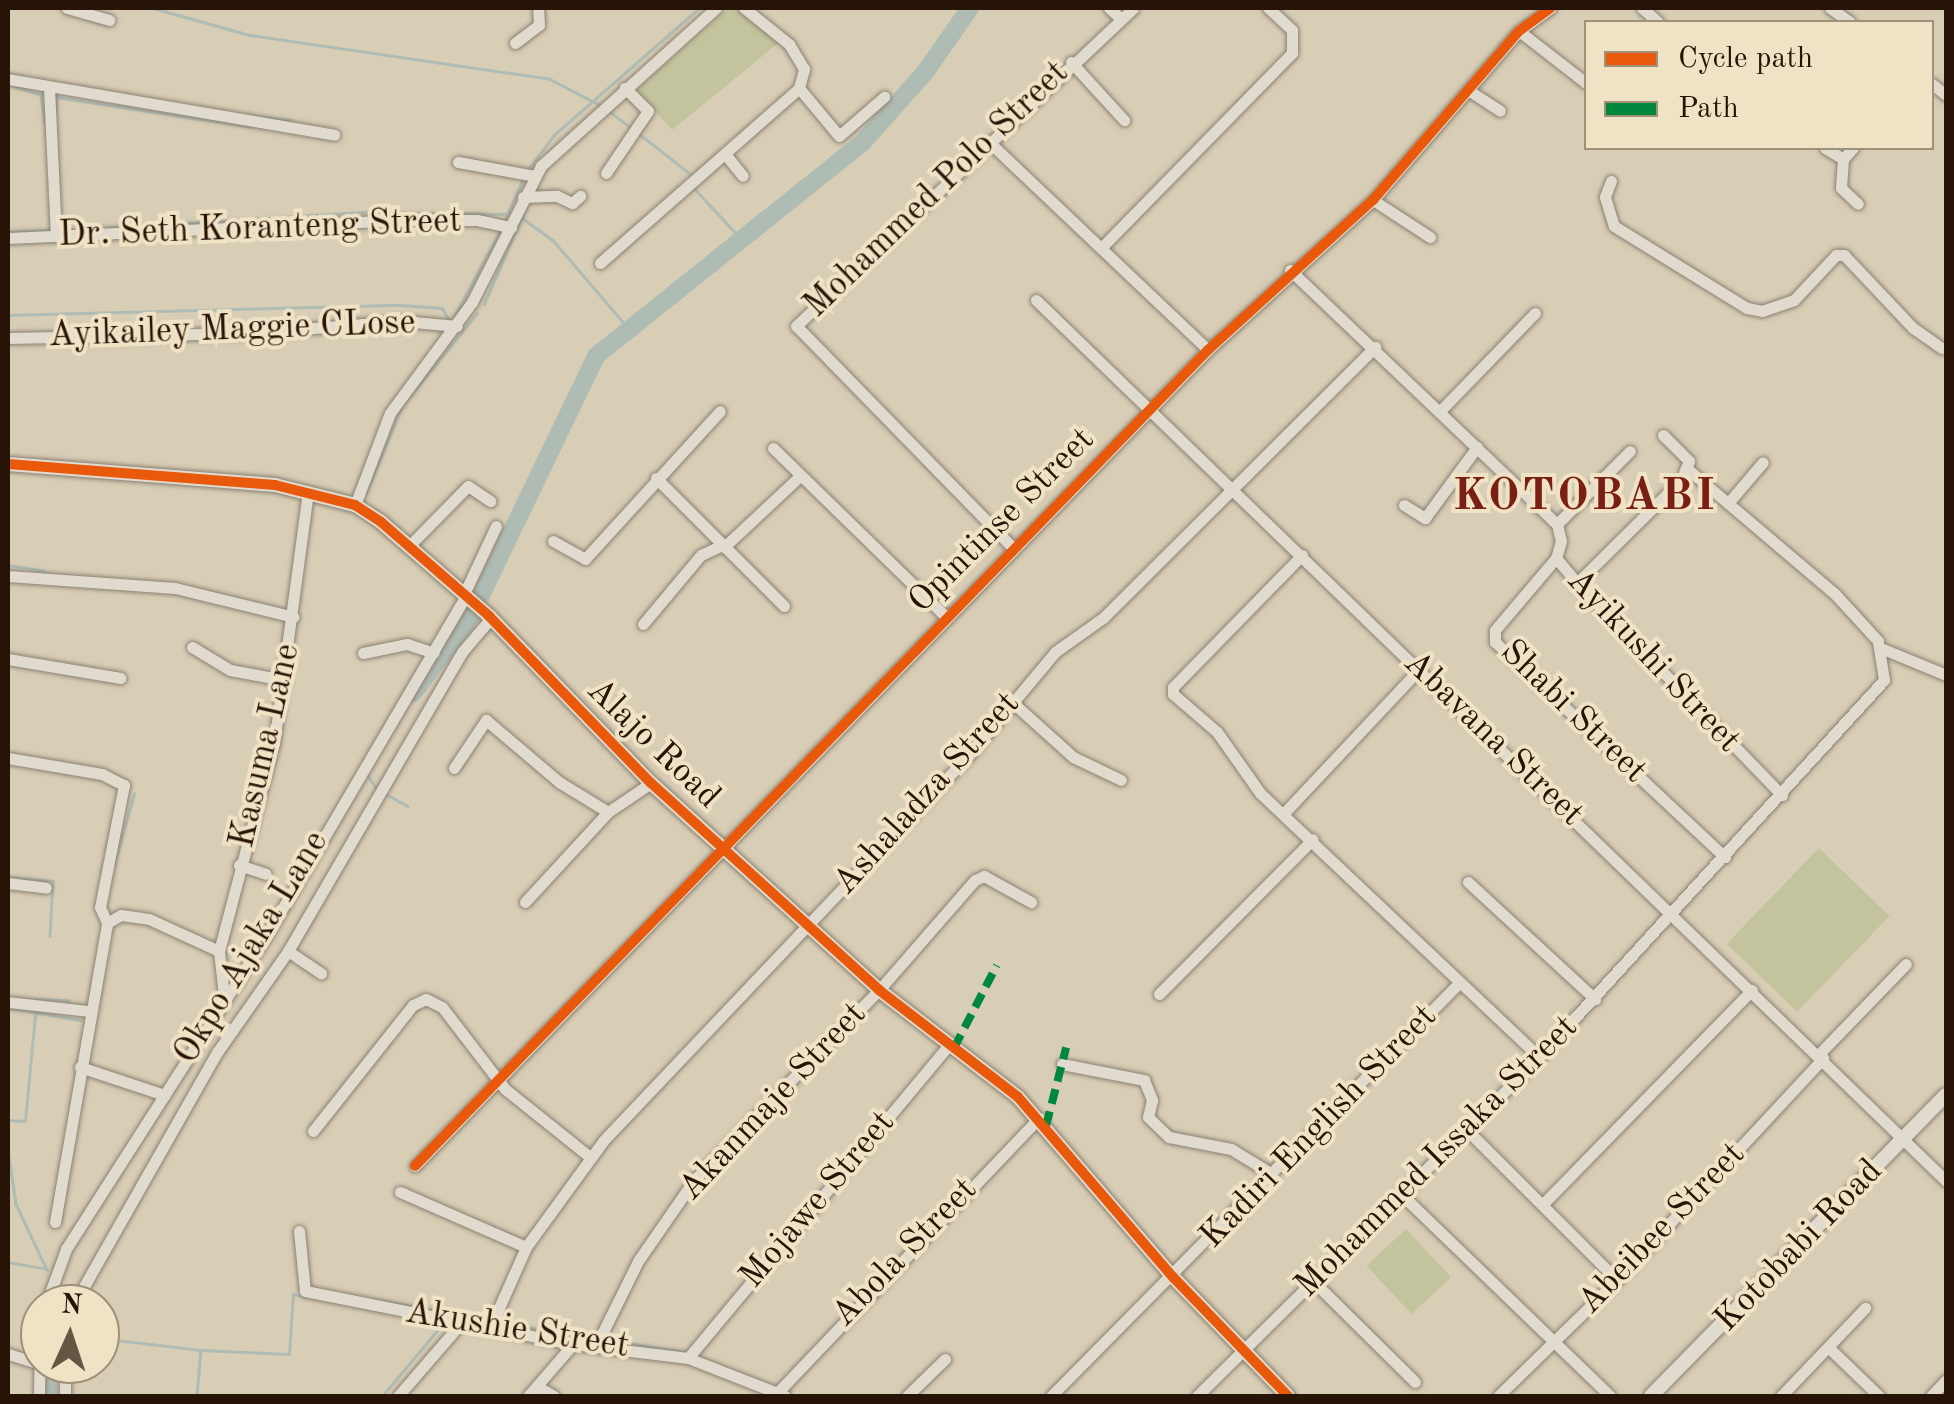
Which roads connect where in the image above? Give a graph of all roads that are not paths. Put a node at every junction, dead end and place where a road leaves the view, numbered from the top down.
1 (67, 8) edge
2 (538, 8) edge
3 (716, 8) edge
4 (744, 8) edge
5 (1109, 8) edge
6 (1133, 8) edge
7 (1268, 8) edge
8 (1549, 8) edge
9 (1120, 18) junction
10 (109, 20) dead end
11 (1520, 32) junction
12 (515, 43) dead end
13 (1071, 62) junction
14 (8, 79) edge
15 (1584, 81) edge
16 (49, 88) junction
17 (625, 88) junction
18 (799, 88) junction
19 (1468, 90) junction
20 (884, 98) dead end
21 (1500, 111) dead end
22 (1124, 120) dead end
23 (334, 135) dead end
24 (989, 142) junction
25 (1828, 150) edge
26 (1851, 150) edge
27 (725, 154) junction
28 (1843, 159) junction
29 (458, 162) dead end
30 (606, 173) dead end
31 (535, 176) junction
32 (742, 176) dead end
33 (1611, 181) dead end
34 (580, 196) dead end
35 (523, 198) junction
36 (1373, 200) junction
37 (1858, 204) dead end
38 (511, 227) junction
39 (56, 236) junction
40 (1430, 236) dead end
41 (8, 238) edge
42 (1102, 248) junction
43 (600, 263) dead end
44 (1290, 270) junction
45 (1036, 300) dead end
46 (1534, 314) dead end
47 (457, 326) junction
48 (8, 338) edge
49 (1375, 347) junction
50 (1945, 347) edge
51 (1208, 350) junction
52 (1152, 408) junction
53 (1442, 410) junction
54 (720, 411) dead end
55 (1662, 435) dead end
56 (773, 448) dead end
57 (1477, 448) junction
58 (1630, 451) dead end
59 (1762, 462) dead end
60 (8, 464) edge
61 (1684, 472) junction
62 (800, 476) junction
63 (656, 478) junction
64 (1232, 486) junction
65 (308, 493) junction
66 (490, 501) dead end
67 (1728, 502) junction
68 (355, 505) junction
69 (1404, 505) dead end
70 (1557, 524) junction
71 (496, 526) dead end
72 (553, 540) dead end
73 (411, 544) junction
74 (723, 546) junction
75 (1013, 548) junction
76 (1302, 555) junction
77 (1556, 558) junction
78 (8, 576) edge
79 (1577, 583) junction
80 (466, 596) junction
81 (784, 606) dead end
82 (294, 617) junction
83 (490, 617) junction
84 (946, 617) junction
85 (642, 624) dead end
86 (192, 648) dead end
87 (1883, 649) junction
88 (434, 652) junction
89 (363, 653) dead end
90 (8, 658) edge
91 (1420, 668) junction
92 (1946, 674) edge
93 (120, 678) dead end
94 (284, 680) junction
95 (1012, 702) junction
96 (8, 758) edge
97 (454, 768) dead end
98 (1122, 780) dead end
99 (651, 783) junction
100 (1782, 794) junction
101 (608, 812) junction
102 (1285, 812) junction
103 (1313, 839) junction
104 (722, 847) junction
105 (1725, 857) junction
106 (239, 865) junction
107 (266, 874) dead end
108 (1468, 882) dead end
109 (8, 883) edge
110 (46, 888) dead end
111 (524, 902) dead end
112 (1031, 902) dead end
113 (1672, 912) junction
114 (107, 922) junction
115 (808, 924) junction
116 (219, 950) junction
117 (288, 951) junction
118 (1906, 964) dead end
119 (321, 973) dead end
120 (1458, 984) junction
121 (879, 990) junction
122 (1752, 990) junction
123 (1159, 994) dead end
124 (224, 996) junction
125 (1595, 999) junction
126 (8, 1002) edge
127 (88, 1011) junction
128 (950, 1044) junction
129 (1821, 1056) junction
130 (1540, 1057) junction
131 (1062, 1064) dead end
132 (80, 1067) junction
133 (494, 1078) junction
134 (164, 1096) junction
135 (1946, 1096) edge
136 (1038, 1118) junction
137 (1468, 1130) junction
138 (313, 1131) dead end
139 (1904, 1139) junction
140 (592, 1158) junction
141 (415, 1166) dead end
142 (1272, 1174) junction
143 (1946, 1181) edge
144 (400, 1192) dead end
145 (1402, 1196) junction
146 (1542, 1204) junction
147 (55, 1222) dead end
148 (298, 1231) dead end
149 (526, 1247) junction
150 (1173, 1276) junction
151 (1616, 1280) junction
152 (1314, 1282) junction
153 (53, 1284) edge
154 (85, 1284) edge
155 (1865, 1308) dead end
156 (461, 1323) junction
157 (490, 1328) junction
158 (1555, 1340) junction
159 (574, 1344) junction
160 (596, 1346) junction
161 (1828, 1347) junction
162 (1242, 1349) junction
163 (688, 1358) junction
164 (944, 1359) dead end
165 (1946, 1380) edge
166 (1414, 1382) dead end
167 (533, 1392) edge
168 (1660, 1394) edge
169 (781, 1395) edge
170 (398, 1396) edge
171 (554, 1396) edge
172 (908, 1396) edge
173 (1051, 1396) edge
174 (1197, 1396) edge
175 (1288, 1396) edge
176 (1498, 1396) edge
177 (1610, 1396) edge
178 (1781, 1396) edge
179 (1879, 1396) edge
180 (1932, 1396) edge

1 - 10 street
2 - 12 street
3 - 17 street
4 - 18 street
5 - 9 street
6 - 9 street, Mohammed Polo Street
7 - 42 street
8 - 11 street, Opintinse Street
9 - 13 street, Mohammed Polo Street
11 - 15 street
11 - 19 street, Opintinse Street
13 - 22 street
13 - 24 street, Mohammed Polo Street
14 - 16 street
16 - 23 street
16 - 39 street
17 - 30 street
17 - 31 street
18 - 20 street
18 - 27 street
19 - 21 street
19 - 36 street, Opintinse Street
24 - 42 street
24 - 75 street, Mohammed Polo Street
25 - 28 street
26 - 28 street
27 - 32 street
27 - 43 street
28 - 37 street
29 - 31 street
31 - 35 street
33 - 50 street
34 - 35 street
35 - 38 street
36 - 40 street
36 - 44 street, Opintinse Street
38 - 39 street, Dr. Seth Koranteng Street
38 - 47 street
39 - 41 street, Dr. Seth Koranteng Street
42 - 51 street
44 - 49 street, Ayikushi Street
44 - 51 street, Opintinse Street
45 - 52 street, Abavana Street
46 - 53 street
47 - 48 street, Ayikailey Maggie CLose
47 - 68 street
49 - 53 street, Ayikushi Street
49 - 64 street, Ashaladza Street
51 - 52 street, Opintinse Street
52 - 64 street, Abavana Street
52 - 75 street, Opintinse Street
53 - 57 street, Ayikushi Street
54 - 63 street
55 - 61 street
56 - 62 street
57 - 69 street
57 - 70 street, Ayikushi Street
58 - 70 street
59 - 67 street
60 - 65 street, Alajo Road
61 - 67 street
61 - 79 street
62 - 74 street
62 - 84 street
63 - 72 street
63 - 74 street
64 - 76 street, Abavana Street
64 - 95 street, Ashaladza Street
65 - 68 street, Alajo Road
65 - 82 street, Kasuma Lane
66 - 73 street
67 - 87 street
68 - 73 street, Alajo Road
70 - 77 street, Ayikushi Street
71 - 80 street, Okpo Ajaka Lane
73 - 80 street, Alajo Road
74 - 81 street
74 - 85 street
75 - 84 street, Opintinse Street
76 - 91 street, Abavana Street
76 - 102 street
77 - 79 street, Ayikushi Street
77 - 105 street, Shabi Street
78 - 82 street
79 - 100 street, Ayikushi Street
80 - 83 street, Alajo Road
80 - 88 street, Okpo Ajaka Lane
82 - 94 street, Kasuma Lane
83 - 99 street, Alajo Road
83 - 117 street
84 - 104 street, Opintinse Street
86 - 94 street
87 - 92 street
87 - 100 street, Mohammed Issaka Street
88 - 89 street
88 - 124 street, Okpo Ajaka Lane
90 - 93 street
91 - 102 street
91 - 113 street, Abavana Street
94 - 106 street, Kasuma Lane
95 - 98 street
95 - 115 street, Ashaladza Street
96 - 114 street
97 - 101 street
99 - 101 street
99 - 104 street, Alajo Road
100 - 105 street, Mohammed Issaka Street
101 - 111 street
102 - 103 street
103 - 120 street
103 - 123 street
104 - 115 street, Alajo Road
104 - 133 street, Opintinse Street
105 - 113 street, Mohammed Issaka Street
106 - 107 street
106 - 116 street, Kasuma Lane
108 - 125 street
109 - 110 street
112 - 121 street, Akanmaje Street
113 - 122 street, Abavana Street
113 - 125 street, Mohammed Issaka Street
114 - 116 street
114 - 127 street
115 - 121 street, Alajo Road
115 - 140 street, Ashaladza Street
116 - 124 street, Kasuma Lane
117 - 119 street
117 - 154 street
118 - 129 street, Abeibee Street
120 - 130 street
120 - 142 street, Kadiri English Street
121 - 128 street, Alajo Road
121 - 160 street, Akanmaje Street
122 - 129 street, Abavana Street
122 - 146 street
124 - 134 street, Okpo Ajaka Lane
125 - 130 street, Mohammed Issaka Street
126 - 127 street
127 - 132 street
128 - 136 street, Alajo Road
128 - 163 street, Mojawe Street
129 - 139 street, Abavana Street
129 - 151 street, Abeibee Street
130 - 137 street, Mohammed Issaka Street
131 - 142 street
132 - 134 street
132 - 147 street
133 - 138 street
133 - 140 street
133 - 141 street, Opintinse Street
134 - 153 street, Okpo Ajaka Lane
135 - 139 street, Kotobabi Road
136 - 150 street, Alajo Road
136 - 169 street, Abola Street
137 - 145 street, Mohammed Issaka Street
137 - 146 street
139 - 143 street, Abavana Street
139 - 168 street, Kotobabi Road
140 - 149 street, Ashaladza Street
142 - 150 street, Kadiri English Street
144 - 149 street
145 - 152 street, Mohammed Issaka Street
145 - 158 street
146 - 151 street
148 - 156 street, Akushie Street
149 - 157 street, Ashaladza Street
150 - 162 street, Alajo Road
150 - 173 street, Kadiri English Street
151 - 158 street, Abeibee Street
152 - 162 street, Mohammed Issaka Street
152 - 166 street
155 - 161 street
156 - 157 street, Akushie Street
156 - 170 street
157 - 159 street, Akushie Street
158 - 176 street, Abeibee Street
158 - 177 street
159 - 160 street, Akushie Street
159 - 167 street
160 - 163 street, Akushie Street
161 - 178 street
161 - 179 street
162 - 174 street, Mohammed Issaka Street
162 - 175 street, Alajo Road
163 - 169 street, Akushie Street
164 - 172 street
165 - 180 street
167 - 171 street

